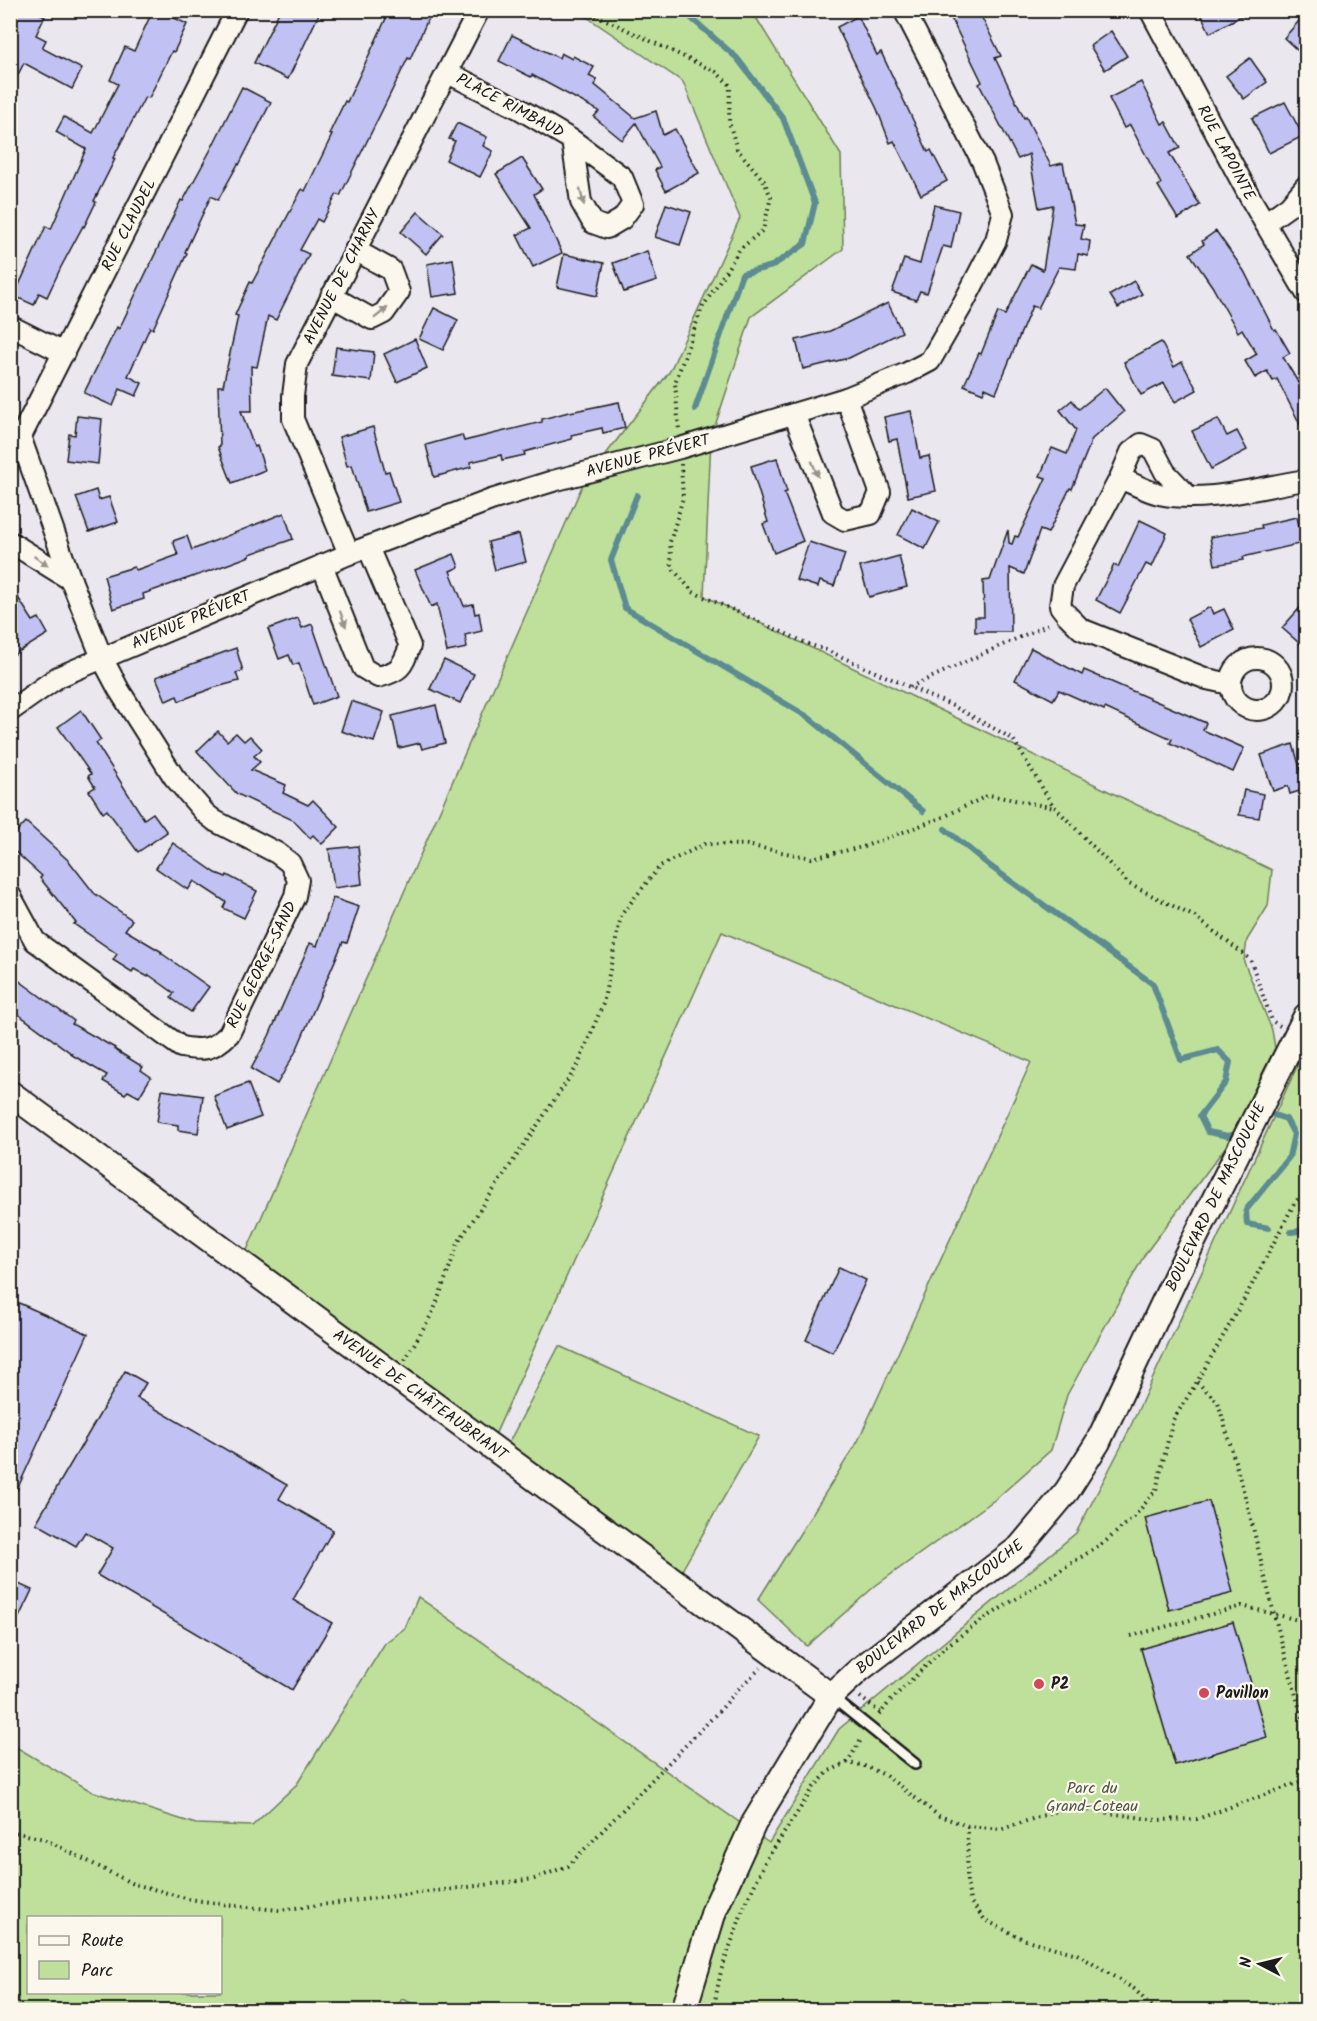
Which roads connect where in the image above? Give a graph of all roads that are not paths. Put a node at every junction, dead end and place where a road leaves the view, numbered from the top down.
1 (237, 10) edge
2 (479, 10) edge
3 (904, 10) edge
4 (1150, 10) edge
5 (448, 73) junction
6 (572, 140) dead end
7 (1306, 186) edge
8 (1265, 223) junction
9 (355, 250) junction
10 (1306, 293) edge
11 (331, 296) junction
12 (10, 326) edge
13 (64, 353) junction
14 (846, 398) junction
15 (794, 414) junction
16 (21, 439) junction
17 (10, 458) edge
18 (1306, 468) edge
19 (1120, 478) junction
20 (1299, 481) edge
21 (1188, 496) junction
22 (10, 542) edge
23 (368, 547) junction
24 (349, 554) junction
25 (322, 565) junction
26 (71, 580) junction
27 (102, 657) junction
28 (1230, 684) dead end
29 (10, 711) edge
30 (10, 895) edge
31 (1306, 1016) edge
32 (10, 1093) edge
33 (831, 1696) junction
34 (915, 1764) dead end
35 (684, 2010) edge

1 - 13 street, RUE CLAUDEL
2 - 5 street, AVENUE DE CHARNY
3 - 14 street, AVENUE PRÉVERT
4 - 8 street, RUE LAPOINTE
5 - 6 street, PLACE RIMBAUD
5 - 9 street, AVENUE DE CHARNY
7 - 8 street
8 - 10 street, RUE LAPOINTE
9 - 11 street, AVENUE DE CHARNY
11 -> 9 street
11 - 24 street, AVENUE DE CHARNY
12 - 13 street
13 - 16 street, RUE CLAUDEL
14 - 15 street, AVENUE PRÉVERT
15 -> 14 street
15 - 23 street, AVENUE PRÉVERT
16 - 17 street, RUE CLAUDEL
16 - 26 street
18 - 20 street
19 - 21 street
19 - 21 street
19 - 28 street
20 - 21 street
22 -> 26 street
23 - 24 street, AVENUE PRÉVERT
25 -> 23 street
24 - 25 street, AVENUE PRÉVERT
25 - 27 street, AVENUE PRÉVERT
26 - 27 street
27 - 29 street, AVENUE PRÉVERT
27 - 30 street, RUE GEORGE-SAND
31 - 33 street, BOULEVARD DE MASCOUCHE
32 - 33 street, AVENUE DE CHÂTEAUBRIANT
33 - 34 lane
33 - 35 street, BOULEVARD DE MASCOUCHE

